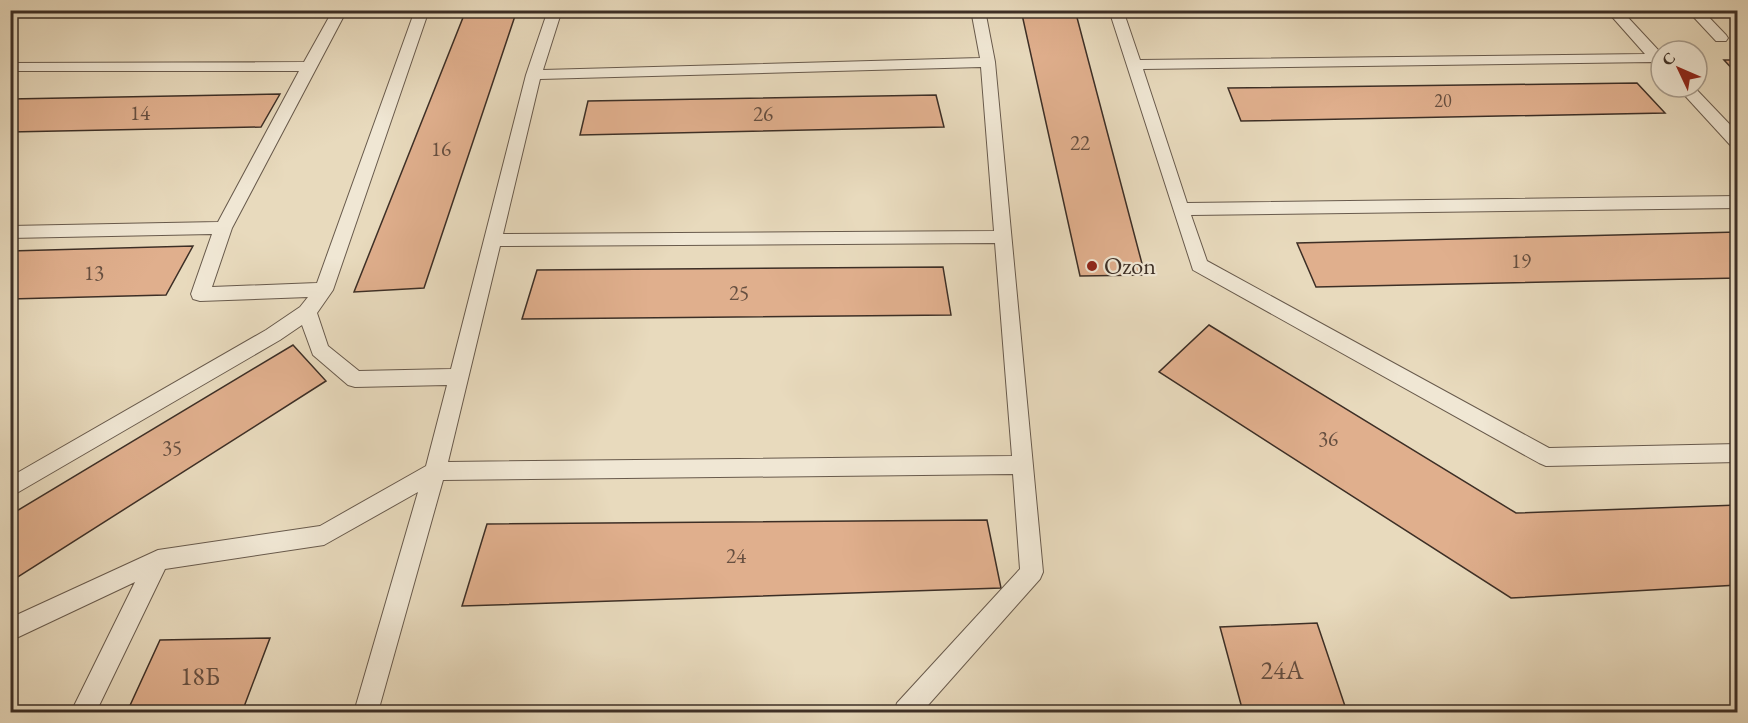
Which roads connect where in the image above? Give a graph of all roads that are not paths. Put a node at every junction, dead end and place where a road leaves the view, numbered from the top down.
1 (340, 10) edge
2 (422, 10) edge
3 (555, 10) edge
4 (978, 10) edge
5 (1116, 10) edge
6 (1613, 10) edge
7 (1694, 10) edge
8 (1721, 38) dead end
9 (1649, 49) edge
10 (1649, 60) edge
11 (988, 62) junction
12 (1134, 65) junction
13 (309, 66) junction
14 (10, 67) edge
15 (534, 75) junction
16 (1696, 99) edge
17 (1737, 143) edge
18 (1737, 202) edge
19 (1181, 209) junction
20 (223, 228) junction
21 (10, 232) edge
22 (1003, 237) junction
23 (493, 240) junction
24 (324, 290) junction
25 (307, 312) junction
26 (459, 377) junction
27 (1737, 453) edge
28 (1023, 465) junction
29 (435, 471) junction
30 (10, 488) edge
31 (158, 560) junction
32 (10, 630) edge
33 (82, 712) edge
34 (366, 712) edge
35 (906, 712) edge

1 - 13 lane
2 - 24 lane
3 - 15 lane
4 - 11 lane
5 - 12 lane
6 - 9 lane
7 - 8 lane
10 - 12 lane
11 - 15 lane
11 - 22 lane
12 - 19 lane
13 - 14 lane
13 - 20 lane
15 - 23 lane
16 - 17 lane
18 - 19 lane
19 - 27 lane
20 - 21 lane
20 - 24 lane
22 - 23 lane
22 - 28 lane
23 - 26 lane
24 - 25 lane
25 - 26 lane
25 - 30 lane
26 - 29 lane
28 - 29 lane
28 - 35 lane
29 - 31 lane
29 - 34 lane
31 - 32 lane
31 - 33 lane

